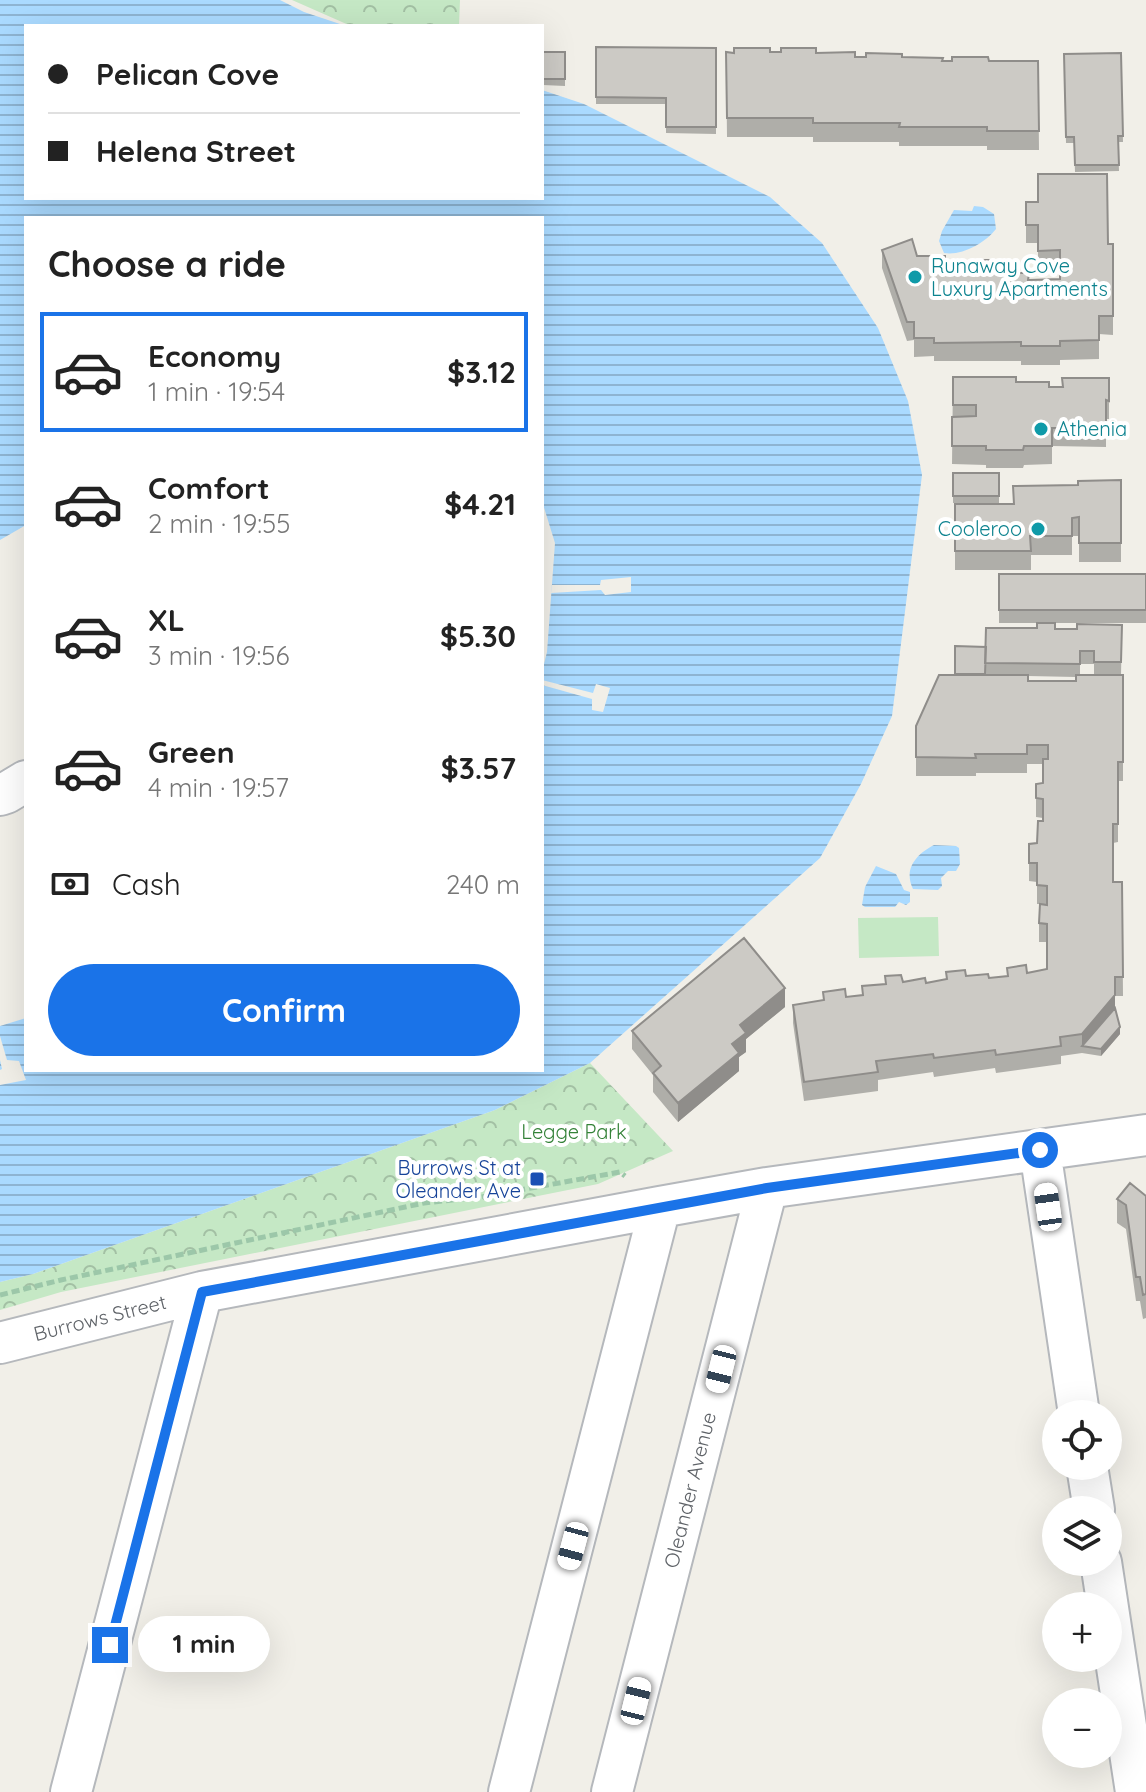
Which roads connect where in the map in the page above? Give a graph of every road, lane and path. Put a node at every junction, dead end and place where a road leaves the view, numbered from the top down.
1 (24, 782) edge
2 (0, 795) edge
3 (1146, 1135) edge
4 (1040, 1150) junction
5 (767, 1188) junction
6 (660, 1207) junction
7 (202, 1292) junction
8 (0, 1295) edge
9 (0, 1343) edge
10 (1077, 1400) edge
11 (1103, 1576) edge
12 (71, 1792) edge
13 (509, 1792) edge
14 (612, 1792) edge
15 (1136, 1792) edge

1 - 2 street
3 - 4 street, Burrows Street
4 - 5 street, Burrows Street
4 - 10 street
5 - 6 street, Burrows Street
5 - 14 street, Oleander Avenue
6 - 7 street, Burrows Street
6 - 8 path
6 - 13 street
7 - 9 street, Burrows Street
7 - 12 street
11 - 15 street

